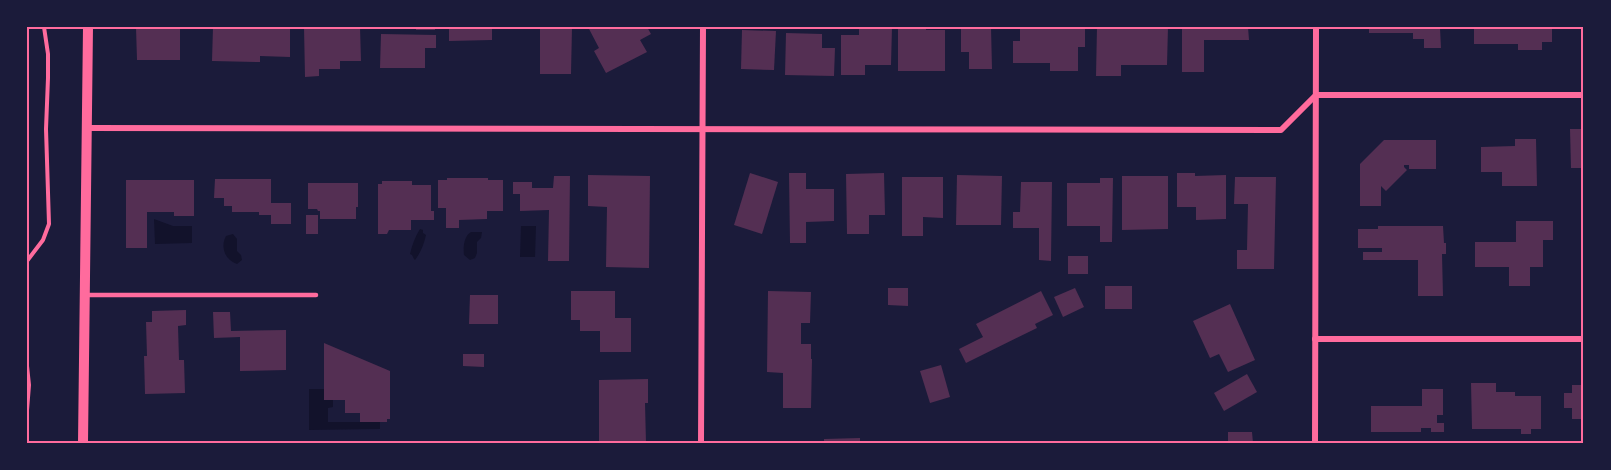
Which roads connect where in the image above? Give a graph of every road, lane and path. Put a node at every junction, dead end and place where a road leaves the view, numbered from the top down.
1 (44, 27) edge
2 (88, 27) edge
3 (703, 27) edge
4 (1316, 27) edge
5 (1316, 95) junction
6 (1584, 95) edge
7 (87, 128) junction
8 (703, 129) junction
9 (27, 261) edge
10 (85, 295) junction
11 (316, 295) dead end
12 (1315, 339) junction
13 (1584, 339) edge
14 (27, 366) edge
15 (27, 410) edge
16 (83, 443) edge
17 (701, 443) edge
18 (1315, 443) edge

1 - 9 path
2 - 7 street
3 - 8 street
4 - 5 street
5 - 6 street
5 - 8 street
5 - 12 street
7 - 8 street
7 - 10 street
8 - 17 street
10 - 11 lane
10 - 16 street
12 - 13 street
12 - 18 street
14 - 15 path

